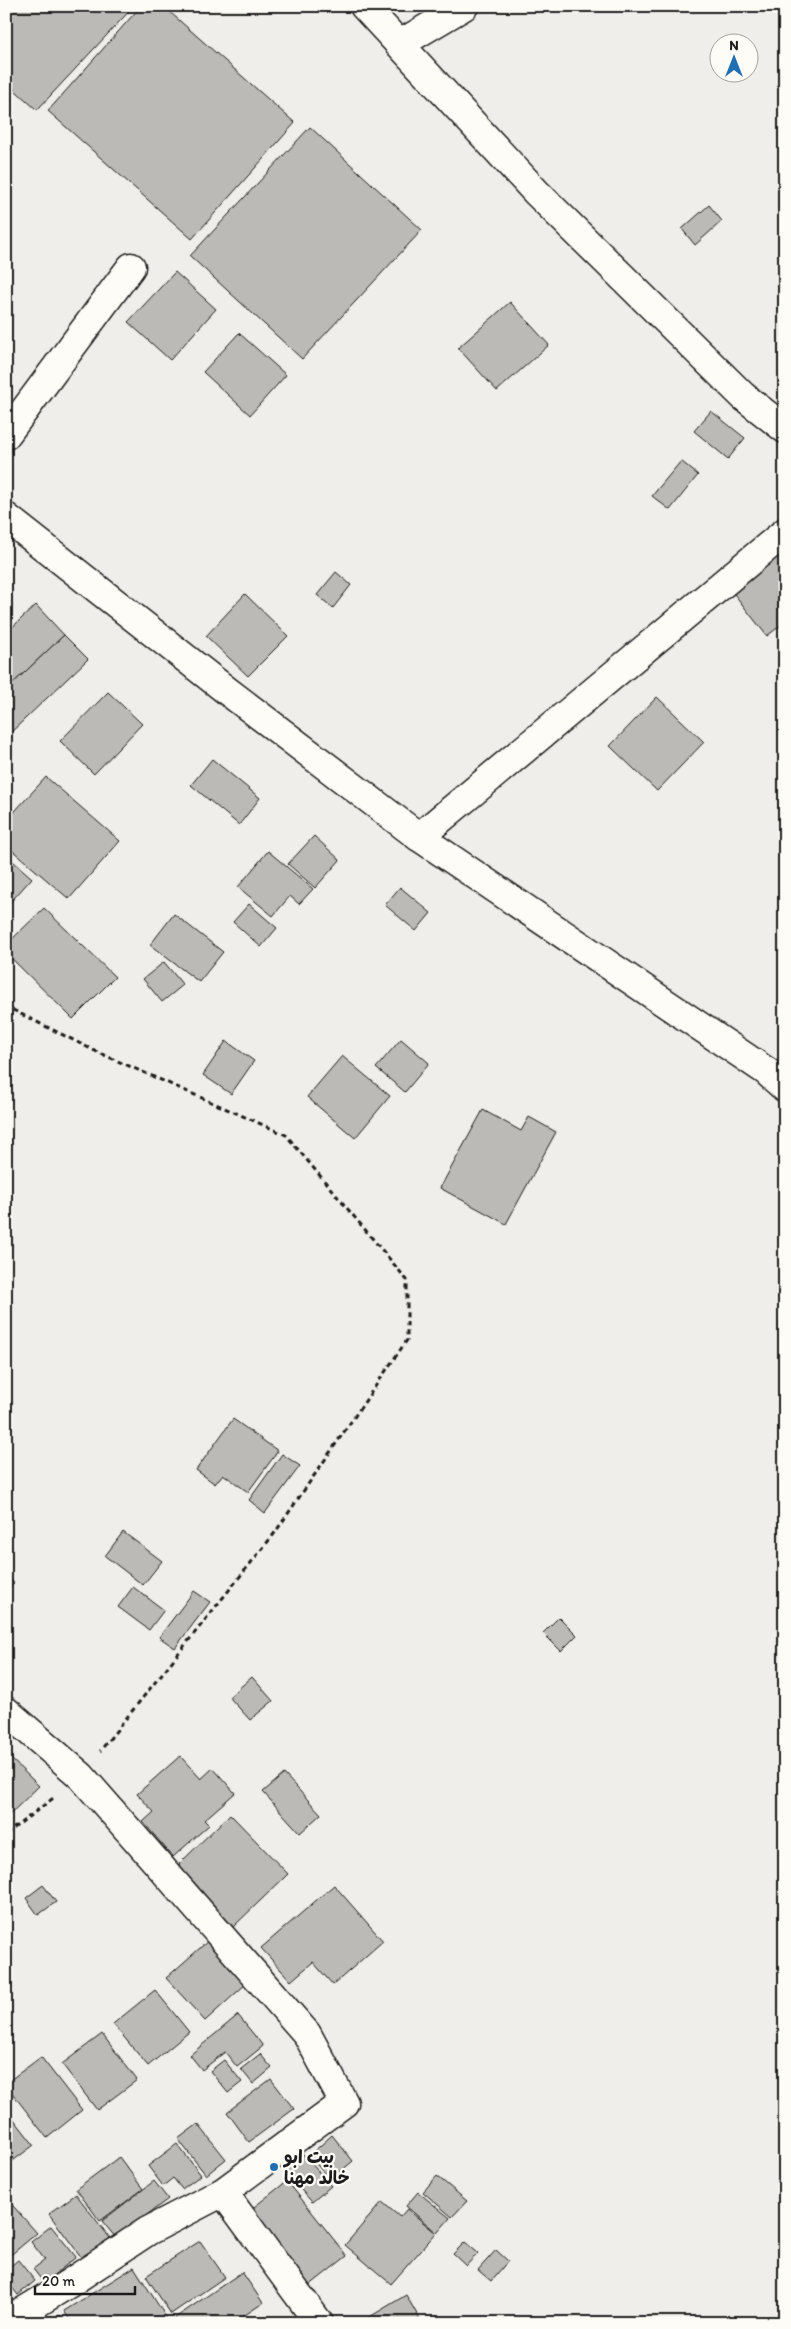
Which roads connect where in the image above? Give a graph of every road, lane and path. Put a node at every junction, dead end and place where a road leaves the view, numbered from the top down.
1 (364, 6) edge
2 (464, 6) edge
3 (400, 44) junction
4 (131, 267) dead end
5 (785, 429) edge
6 (6, 435) edge
7 (6, 517) edge
8 (785, 532) edge
9 (418, 837) junction
10 (6, 1004) edge
11 (785, 1088) edge
12 (6, 1711) edge
13 (81, 1776) junction
14 (6, 1834) edge
15 (223, 2192) junction
16 (6, 2322) edge
17 (320, 2323) edge

1 - 3 street
2 - 3 street
3 - 5 street
4 - 6 street
7 - 9 street
8 - 9 street
9 - 11 street
10 - 13 path
12 - 13 street
13 - 14 path
13 - 15 street
15 - 16 street
15 - 17 street

